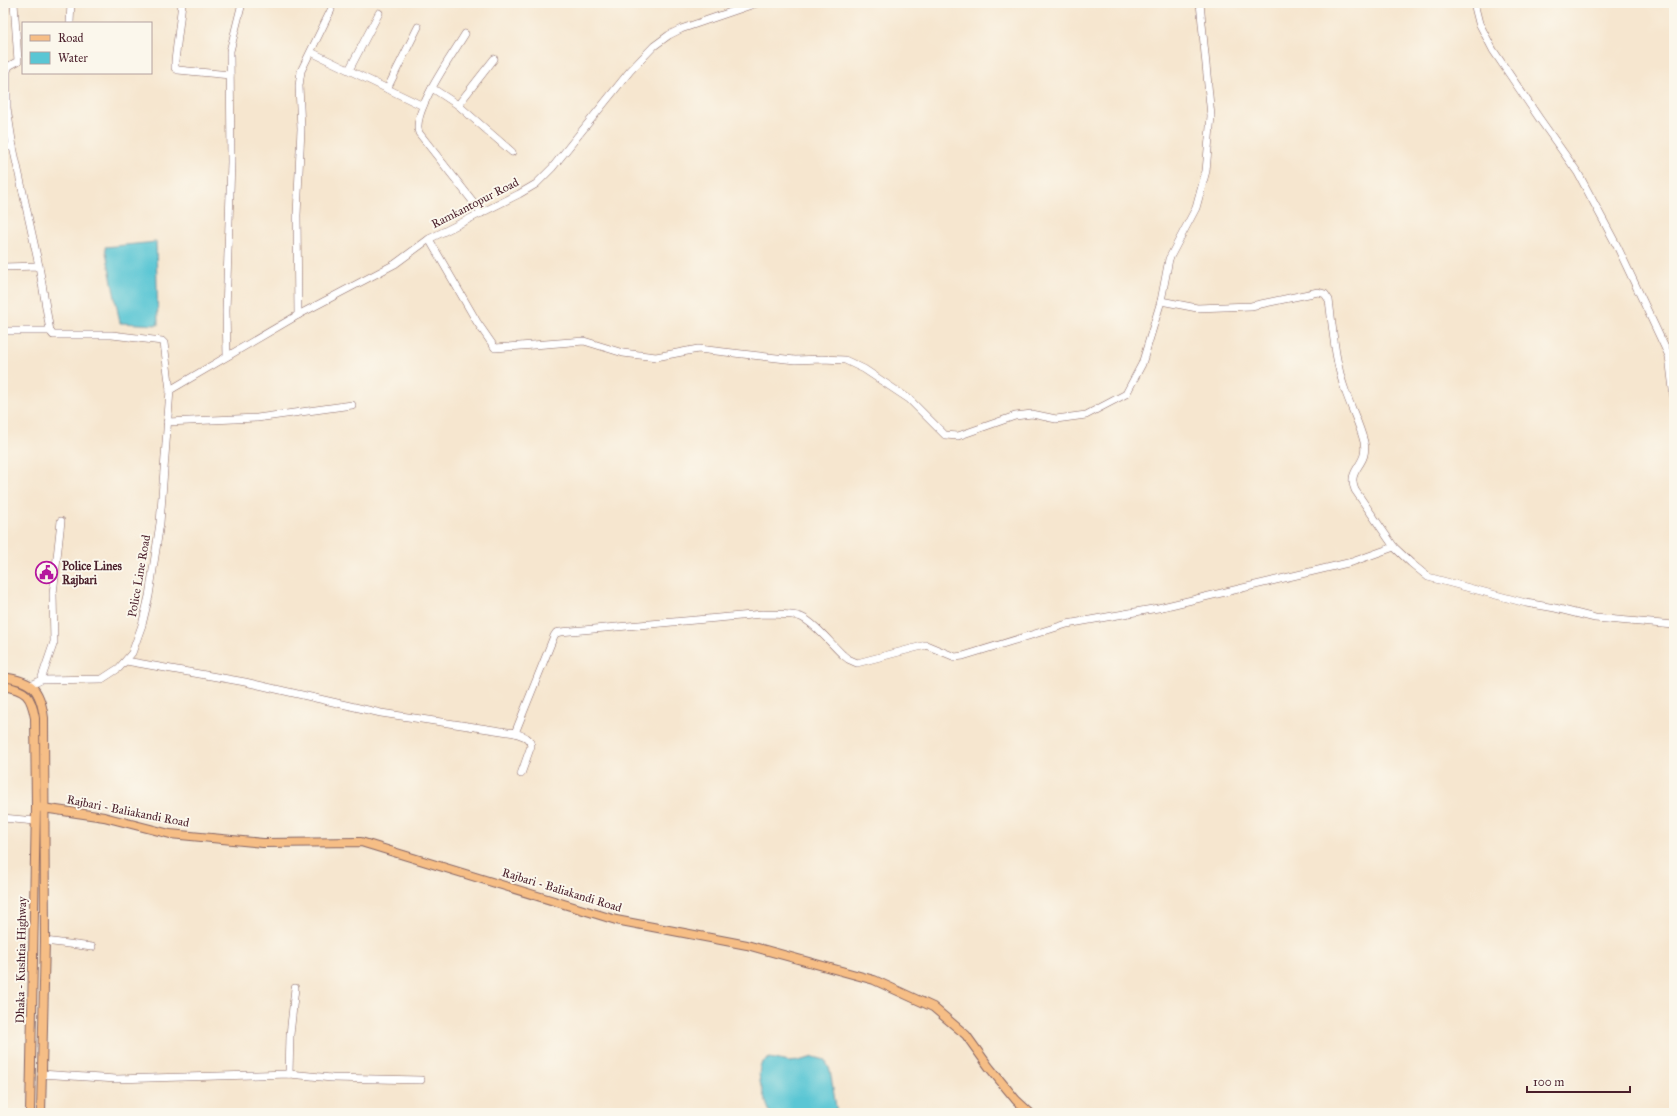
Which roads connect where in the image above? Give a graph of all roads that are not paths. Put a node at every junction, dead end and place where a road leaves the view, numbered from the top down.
1 (14, 3) edge
2 (71, 3) edge
3 (182, 3) edge
4 (242, 3) edge
5 (757, 3) edge
6 (1200, 3) edge
7 (1474, 3) edge
8 (331, 10) dead end
9 (379, 13) dead end
10 (70, 22) edge
11 (418, 27) dead end
12 (464, 34) dead end
13 (311, 52) junction
14 (494, 59) dead end
15 (21, 62) edge
16 (349, 70) junction
17 (230, 75) junction
18 (432, 88) junction
19 (387, 89) junction
20 (458, 105) junction
21 (423, 106) junction
22 (3, 147) edge
23 (13, 147) junction
24 (512, 152) dead end
25 (482, 213) junction
26 (429, 239) junction
27 (39, 266) junction
28 (3, 267) edge
29 (1161, 301) junction
30 (298, 315) junction
31 (50, 331) junction
32 (3, 332) edge
33 (227, 356) junction
34 (170, 390) junction
35 (1674, 398) edge
36 (352, 405) dead end
37 (167, 422) junction
38 (61, 521) dead end
39 (1394, 547) junction
40 (1674, 625) edge
41 (126, 661) junction
42 (3, 677) edge
43 (41, 680) junction
44 (31, 685) junction
45 (3, 686) edge
46 (515, 733) junction
47 (521, 774) dead end
48 (40, 807) junction
49 (3, 818) edge
50 (35, 821) junction
51 (45, 941) junction
52 (92, 947) dead end
53 (294, 988) dead end
54 (41, 1074) junction
55 (289, 1074) junction
56 (421, 1080) dead end
57 (30, 1113) edge
58 (41, 1113) edge
59 (1030, 1113) edge

1 - 15 street
2 - 10 street
3 - 17 street
4 - 17 street
5 - 25 street, Ramkantopur Road
6 - 29 street
7 - 35 street
8 - 13 street
9 - 16 street
11 - 19 street
12 - 18 street
13 - 16 street
13 - 30 street
14 - 20 street
15 - 23 street
16 - 19 street
17 - 33 street
18 - 20 street
18 - 21 street
19 - 21 street
20 - 24 street
21 - 25 street
22 - 23 street
23 - 27 street
25 - 26 street, Ramkantopur Road
26 - 29 street
26 - 30 street, Ramkantopur Road
27 - 28 street
27 - 31 street
29 - 39 street
30 - 33 street, Ramkantopur Road
31 - 32 street, Police Line Road
31 - 34 street, Police Line Road
33 - 34 street, Ramkantopur Road
34 - 37 street, Police Line Road
36 - 37 street
37 - 41 street, Police Line Road
38 - 43 street
39 - 40 street
39 - 46 street
41 - 43 street, Police Line Road
41 - 46 street
42 - 44 main road
43 - 44 street, Police Line Road
44 - 48 main road
45 - 48 main road
46 - 47 street
48 - 50 main road, Dhaka - Kushtia Highway
48 - 51 main road, Dhaka - Kushtia Highway
48 - 59 main road, Rajbari - Baliakandi Road
49 - 50 street
50 - 57 main road, Dhaka - Kushtia Highway
51 - 52 street
51 - 54 main road, Dhaka - Kushtia Highway
53 - 55 street
54 - 55 street
54 - 58 main road, Dhaka - Kushtia Highway
55 - 56 street

